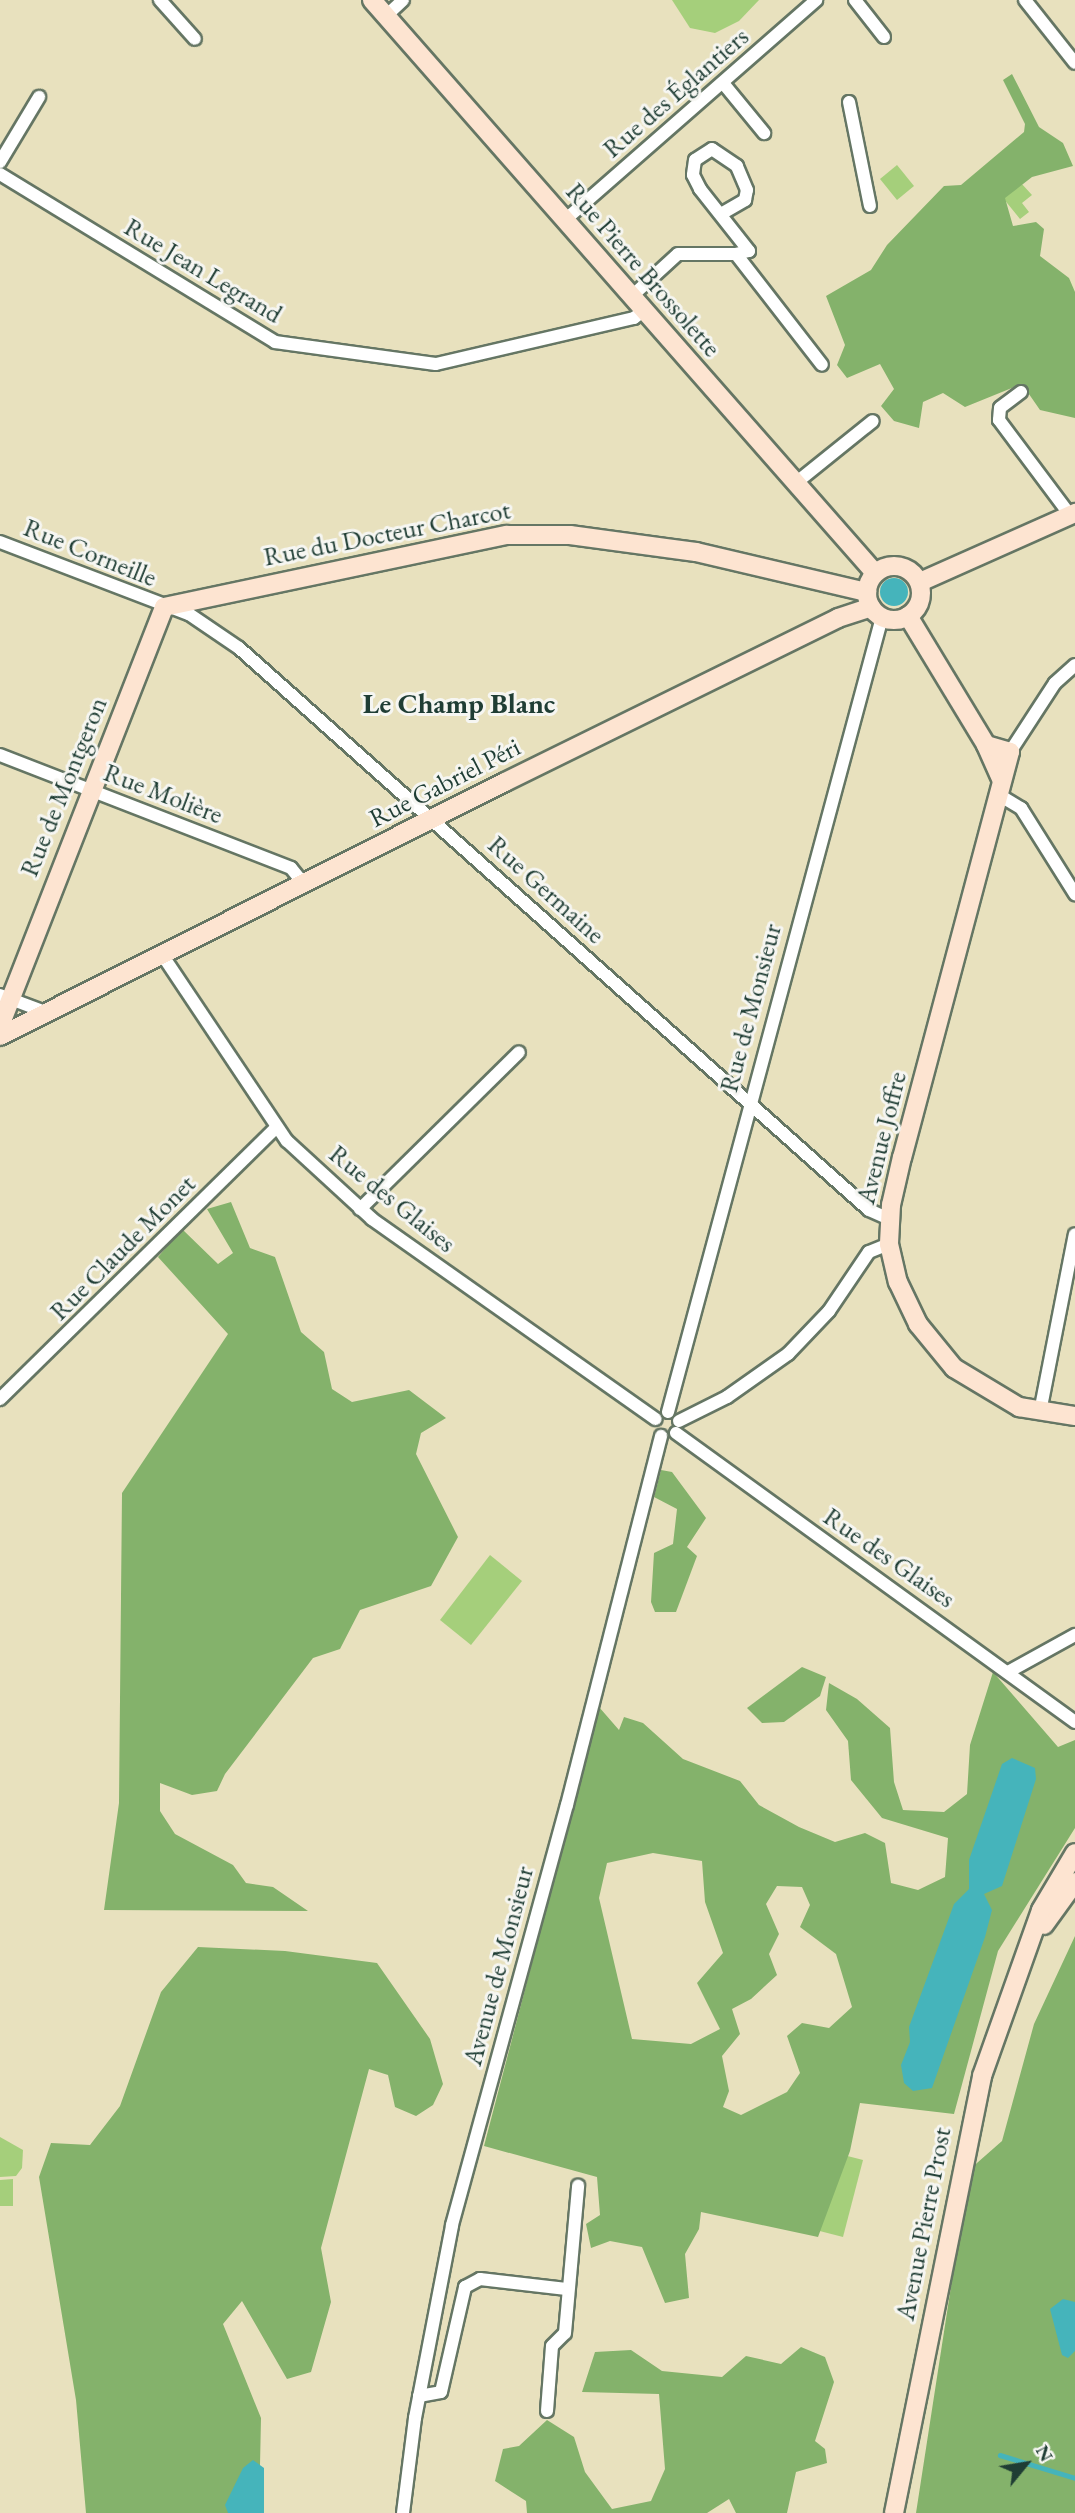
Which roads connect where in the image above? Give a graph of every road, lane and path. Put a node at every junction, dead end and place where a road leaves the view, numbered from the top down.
1 (160, 0) edge
2 (372, 0) edge
3 (403, 0) edge
4 (816, 0) edge
5 (855, 0) edge
6 (1025, 0) edge
7 (386, 16) junction
8 (884, 37) dead end
9 (194, 39) dead end
10 (1075, 63) edge
11 (723, 83) junction
12 (39, 97) dead end
13 (849, 102) dead end
14 (764, 133) dead end
15 (0, 162) edge
16 (0, 174) edge
17 (870, 206) dead end
18 (721, 214) junction
19 (565, 220) junction
20 (736, 254) junction
21 (632, 296) junction
22 (643, 311) junction
23 (822, 365) dead end
24 (1021, 392) dead end
25 (873, 421) dead end
26 (797, 482) junction
27 (1072, 514) edge
28 (0, 542) edge
29 (875, 573) junction
30 (920, 582) junction
31 (873, 605) junction
32 (164, 607) junction
33 (908, 616) junction
34 (1075, 665) edge
35 (986, 745) junction
36 (1010, 752) junction
37 (0, 755) edge
38 (1000, 787) junction
39 (91, 791) junction
40 (432, 820) junction
41 (303, 883) junction
42 (1075, 894) edge
43 (161, 953) junction
44 (5, 997) edge
45 (45, 1012) junction
46 (0, 1026) edge
47 (0, 1036) edge
48 (519, 1052) dead end
49 (750, 1104) junction
50 (276, 1127) junction
51 (360, 1209) junction
52 (889, 1219) junction
53 (1075, 1234) edge
54 (890, 1244) junction
55 (0, 1399) edge
56 (668, 1412) junction
57 (1040, 1412) junction
58 (1075, 1416) edge
59 (655, 1419) junction
60 (678, 1427) junction
61 (661, 1436) junction
62 (1075, 1634) edge
63 (1008, 1672) junction
64 (1075, 1722) edge
65 (1075, 1853) edge
66 (1075, 1882) edge
67 (1027, 1952) junction
68 (578, 2186) dead end
69 (566, 2289) junction
70 (419, 2396) junction
71 (547, 2411) dead end
72 (402, 2513) edge
73 (894, 2513) edge

1 - 9 street
2 - 7 street, Rue Pierre Brossolette
3 - 7 street
4 - 11 street, Rue des Églantiers
5 - 8 street
6 - 10 street
7 - 19 street, Rue Pierre Brossolette
11 - 14 street
11 - 19 street, Rue des Églantiers
12 - 15 street
13 - 17 street
16 - 22 street, Rue Jean Legrand
18 - 18 street
18 - 20 street
19 - 21 street, Rue Pierre Brossolette
20 - 21 street
20 - 23 street
21 - 22 street, Rue Pierre Brossolette
22 - 26 street, Rue Pierre Brossolette
24 - 27 street
25 - 26 street
26 - 29 street, Rue Pierre Brossolette
27 - 30 street
28 - 32 street, Rue Corneille
29 - 30 street
29 - 31 street
30 - 33 street
31 - 32 street, Rue du Docteur Charcot
31 - 33 street
31 - 40 street, Rue Gabriel Péri
31 - 49 street, Rue de Monsieur
32 - 39 street, Rue de Montgeron
32 - 40 street, Rue Germaine
33 - 35 street
34 - 36 street
35 - 36 street
35 - 38 street
36 - 38 street, Avenue Joffre
37 - 39 street, Rue Molière
38 - 42 street
38 - 52 street, Avenue Joffre
39 - 41 street, Rue Molière
39 - 44 street, Rue de Montgeron
40 - 41 street, Rue Gabriel Péri
40 - 49 street, Rue Germaine
41 - 43 street, Rue Gabriel Péri
43 - 45 street, Rue Gabriel Péri
43 - 50 street, Rue des Glaises
44 - 45 street
44 - 46 street, Rue de Montgeron
45 - 47 street
48 - 51 street
49 - 52 street, Rue Germaine
49 - 56 street, Rue de Monsieur
50 - 51 street, Rue des Glaises
50 - 55 street, Rue Claude Monet
51 - 59 street, Rue des Glaises
52 - 54 street, Avenue Joffre
53 - 57 street
54 - 57 street, Avenue Joffre
54 - 60 street
56 - 59 street
56 - 60 street, Rue des Glaises
57 - 58 street, Avenue Joffre
59 - 61 street
60 - 61 street
60 - 63 street, Rue des Glaises
61 - 70 street, Avenue de Monsieur
62 - 63 street
63 - 64 street, Rue des Glaises
65 - 67 street, Avenue Pierre Prost
66 - 67 street, Avenue Pierre Prost
67 - 73 street, Avenue Pierre Prost
68 - 69 street
69 - 70 street
69 - 71 street
70 - 72 street, Avenue de Monsieur

